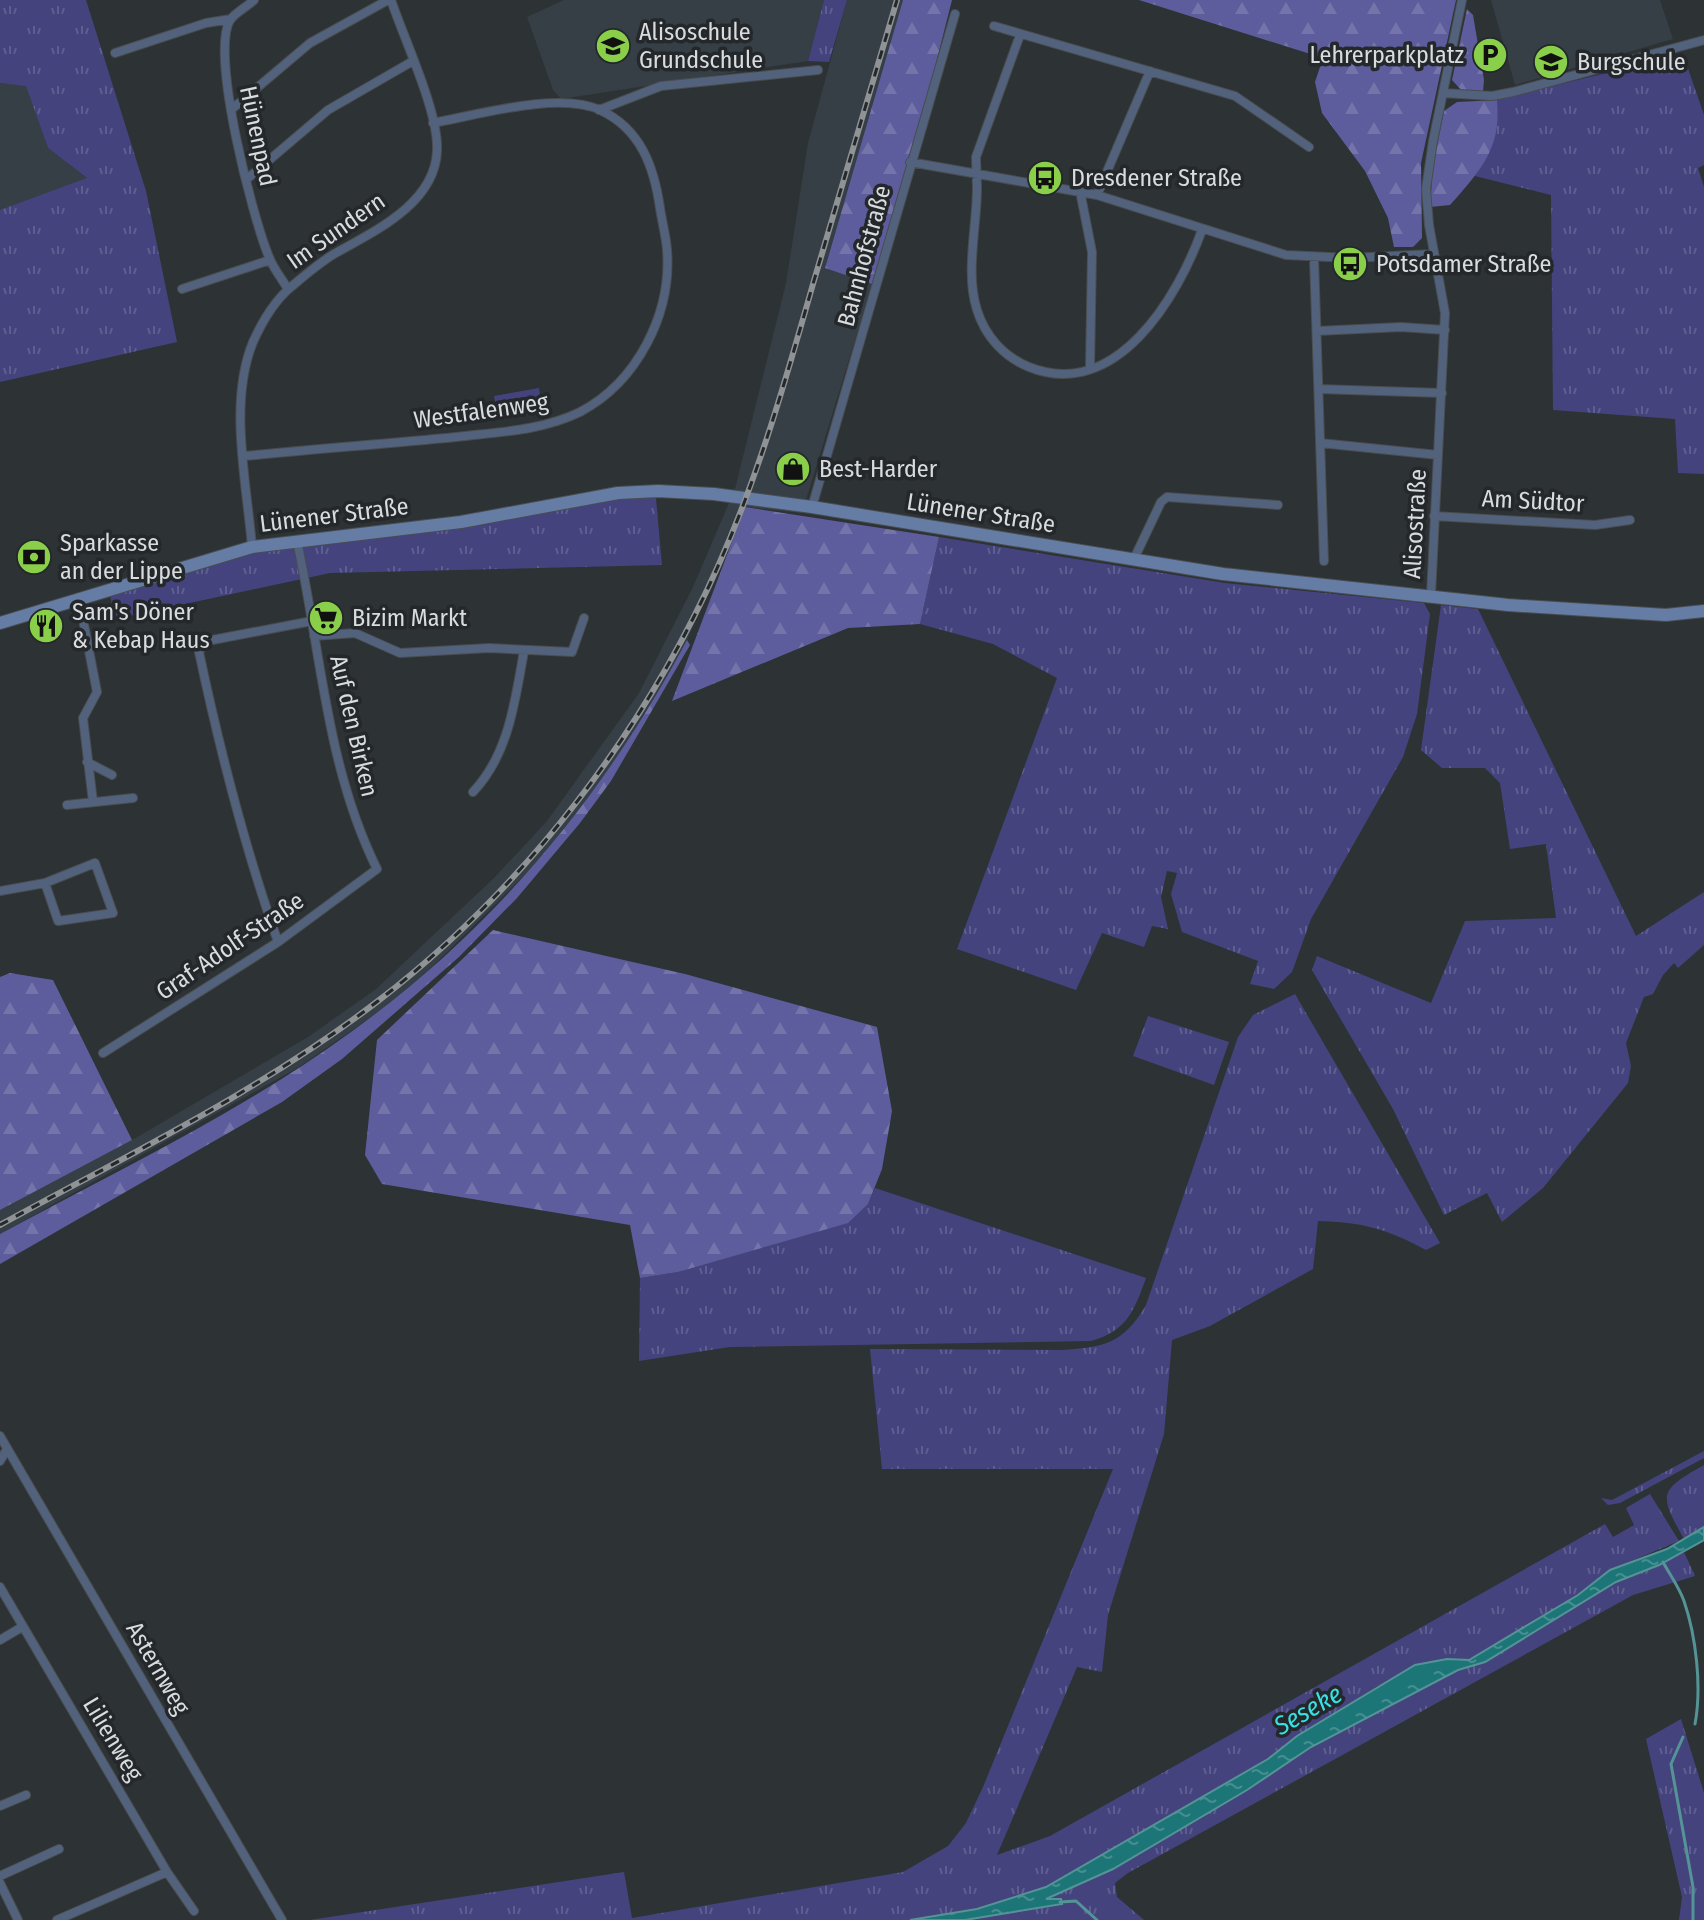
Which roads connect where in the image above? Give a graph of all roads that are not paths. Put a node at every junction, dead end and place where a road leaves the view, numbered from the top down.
1 (254, 0) edge
2 (390, 0) edge
3 (1462, 0) edge
4 (955, 14) dead end
5 (231, 19) junction
6 (994, 26) dead end
7 (1020, 35) junction
8 (1704, 40) edge
9 (115, 53) dead end
10 (413, 61) junction
11 (818, 70) dead end
12 (1150, 71) junction
13 (1443, 93) junction
14 (232, 109) junction
15 (599, 110) junction
16 (433, 123) junction
17 (1309, 147) dead end
18 (910, 162) junction
19 (974, 171) junction
20 (247, 179) junction
21 (1080, 191) junction
22 (1097, 195) junction
23 (1202, 230) junction
24 (1434, 254) junction
25 (1314, 258) junction
26 (270, 260) junction
27 (182, 289) dead end
28 (288, 289) junction
29 (1445, 330) junction
30 (1317, 331) junction
31 (1090, 368) junction
32 (1319, 389) junction
33 (1442, 393) junction
34 (1320, 443) junction
35 (1438, 455) junction
36 (245, 456) junction
37 (1278, 505) dead end
38 (812, 507) junction
39 (1434, 516) junction
40 (1630, 520) dead end
41 (297, 541) junction
42 (252, 547) junction
43 (1133, 561) junction
44 (1324, 561) dead end
45 (1431, 595) junction
46 (79, 599) junction
47 (1704, 611) edge
48 (584, 618) dead end
49 (312, 621) junction
50 (0, 623) edge
51 (314, 636) junction
52 (524, 651) junction
53 (87, 762) junction
54 (112, 775) dead end
55 (473, 792) dead end
56 (133, 798) dead end
57 (93, 802) junction
58 (67, 805) dead end
59 (377, 869) joint
60 (45, 883) junction
61 (0, 891) edge
62 (278, 942) junction
63 (103, 1053) dead end
64 (0, 1436) edge
65 (7, 1449) junction
66 (0, 1461) edge
67 (0, 1587) edge
68 (22, 1627) junction
69 (0, 1640) edge
70 (26, 1795) dead end
71 (0, 1806) edge
72 (59, 1849) dead end
73 (167, 1872) junction
74 (0, 1876) edge
75 (0, 1883) edge
76 (194, 1911) dead end
77 (18, 1920) edge
78 (57, 1920) edge
79 (282, 1920) edge

1 - 5 street
2 - 10 street, Im Sundern
2 - 14 street
3 - 13 street, Alisostraße
4 - 18 street, Bahnhofstraße
5 - 9 street
5 - 14 street, Hünenpad
6 - 7 street
7 - 12 street
7 - 19 street
8 - 13 street
10 - 16 street, Im Sundern
10 - 20 street
11 - 15 street
12 - 17 street
12 - 22 street
13 - 24 street, Alisostraße
14 - 20 street, Hünenpad
15 - 16 street, Westfalenweg
15 - 36 street, Westfalenweg
16 - 28 street, Im Sundern
18 - 19 street
18 - 38 street, Bahnhofstraße
19 - 21 street
19 - 31 street
20 - 26 street, Hünenpad
21 - 22 street
21 - 31 street
22 - 23 street
23 - 25 street
23 - 31 street
24 - 25 street
24 - 29 street, Alisostraße
25 - 30 street
26 - 27 street
26 - 28 street, Hünenpad
28 - 36 street, Im Sundern
29 - 30 street
29 - 33 street, Alisostraße
30 - 32 street
32 - 33 street
32 - 34 street
33 - 35 street, Alisostraße
34 - 35 street, Alisostraße
34 - 44 street
35 - 39 street, Alisostraße
36 - 42 street, Im Sundern
37 - 43 street
38 - 41 main road, Lünener Straße
38 - 43 main road, Lünener Straße
39 - 40 street, Am Südtor
39 - 45 street, Alisostraße
41 - 42 main road, Lünener Straße
41 - 49 street, Auf den Birken
42 - 46 main road, Lünener Straße
43 - 45 main road, Lünener Straße
45 - 47 main road, Lünener Straße
46 - 50 main road, Lünener Straße
46 - 53 street
48 - 52 street
49 - 51 street, Auf den Birken
49 - 62 street
51 - 52 street
51 - 59 street, Auf den Birken
52 - 55 street
53 - 54 street
53 - 57 street
56 - 57 street
57 - 58 street
59 - 62 street, Graf-Adolf-Straße
60 - 60 street
60 - 61 street
62 - 63 street, Graf-Adolf-Straße
64 - 65 street, Asternweg
65 - 66 street
65 - 79 street, Asternweg
67 - 68 street, Lilienweg
68 - 69 street
68 - 73 street, Lilienweg
70 - 71 street
72 - 74 street
73 - 76 street, Lilienweg
73 - 78 street
75 - 77 street

